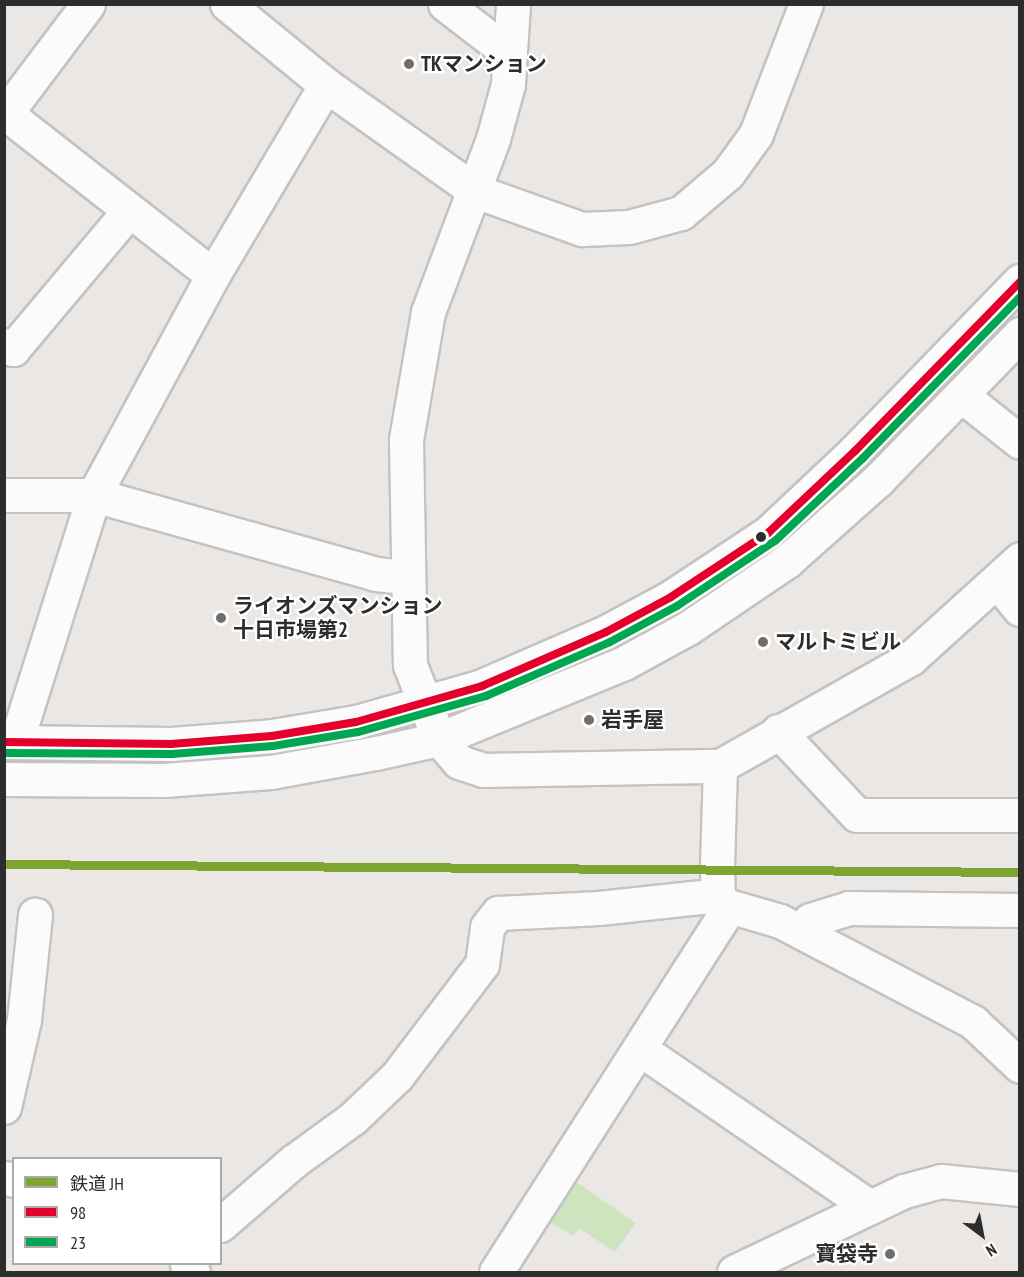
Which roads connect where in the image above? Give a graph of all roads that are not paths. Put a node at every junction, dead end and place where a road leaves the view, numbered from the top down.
1 (88, 4) edge
2 (227, 4) edge
3 (446, 4) edge
4 (513, 4) edge
5 (806, 4) edge
6 (510, 54) junction
7 (326, 85) junction
8 (5, 113) edge
9 (475, 191) junction
10 (129, 211) junction
11 (213, 275) junction
12 (1020, 281) edge
13 (1020, 334) edge
14 (4, 345) edge
15 (961, 395) junction
16 (1020, 442) edge
17 (4, 495) edge
18 (94, 495) junction
19 (1008, 570) edge
20 (407, 577) junction
21 (1020, 609) edge
22 (425, 705) junction
23 (778, 731) junction
24 (439, 739) junction
25 (10, 742) edge
26 (720, 766) junction
27 (4, 779) edge
28 (1020, 815) edge
29 (723, 902) junction
30 (1020, 910) edge
31 (35, 915) dead end
32 (802, 932) junction
33 (640, 1049) junction
34 (1020, 1066) edge
35 (4, 1107) edge
36 (1020, 1189) edge
37 (870, 1207) junction
38 (222, 1223) edge
39 (496, 1272) edge
40 (734, 1272) edge

1 - 8 street
2 - 7 street
3 - 6 street
4 - 6 street
5 - 9 street
6 - 9 street
7 - 9 street
7 - 11 street
8 - 10 street
9 - 20 street
10 - 11 street
10 - 14 street
11 - 18 street
12 - 22 street
13 - 15 street
15 - 16 street
15 - 24 street
17 - 18 street
18 - 20 street
18 - 25 street
19 - 21 street
19 - 23 street
20 - 22 street
22 - 24 street
22 - 25 street
23 - 26 street
23 - 28 street
24 - 26 street
24 - 27 street
26 - 29 street
29 - 32 street
29 - 33 street
29 - 38 street
30 - 32 street
31 - 35 street
32 - 34 street
33 - 37 street
33 - 39 street
36 - 37 street
37 - 40 street

